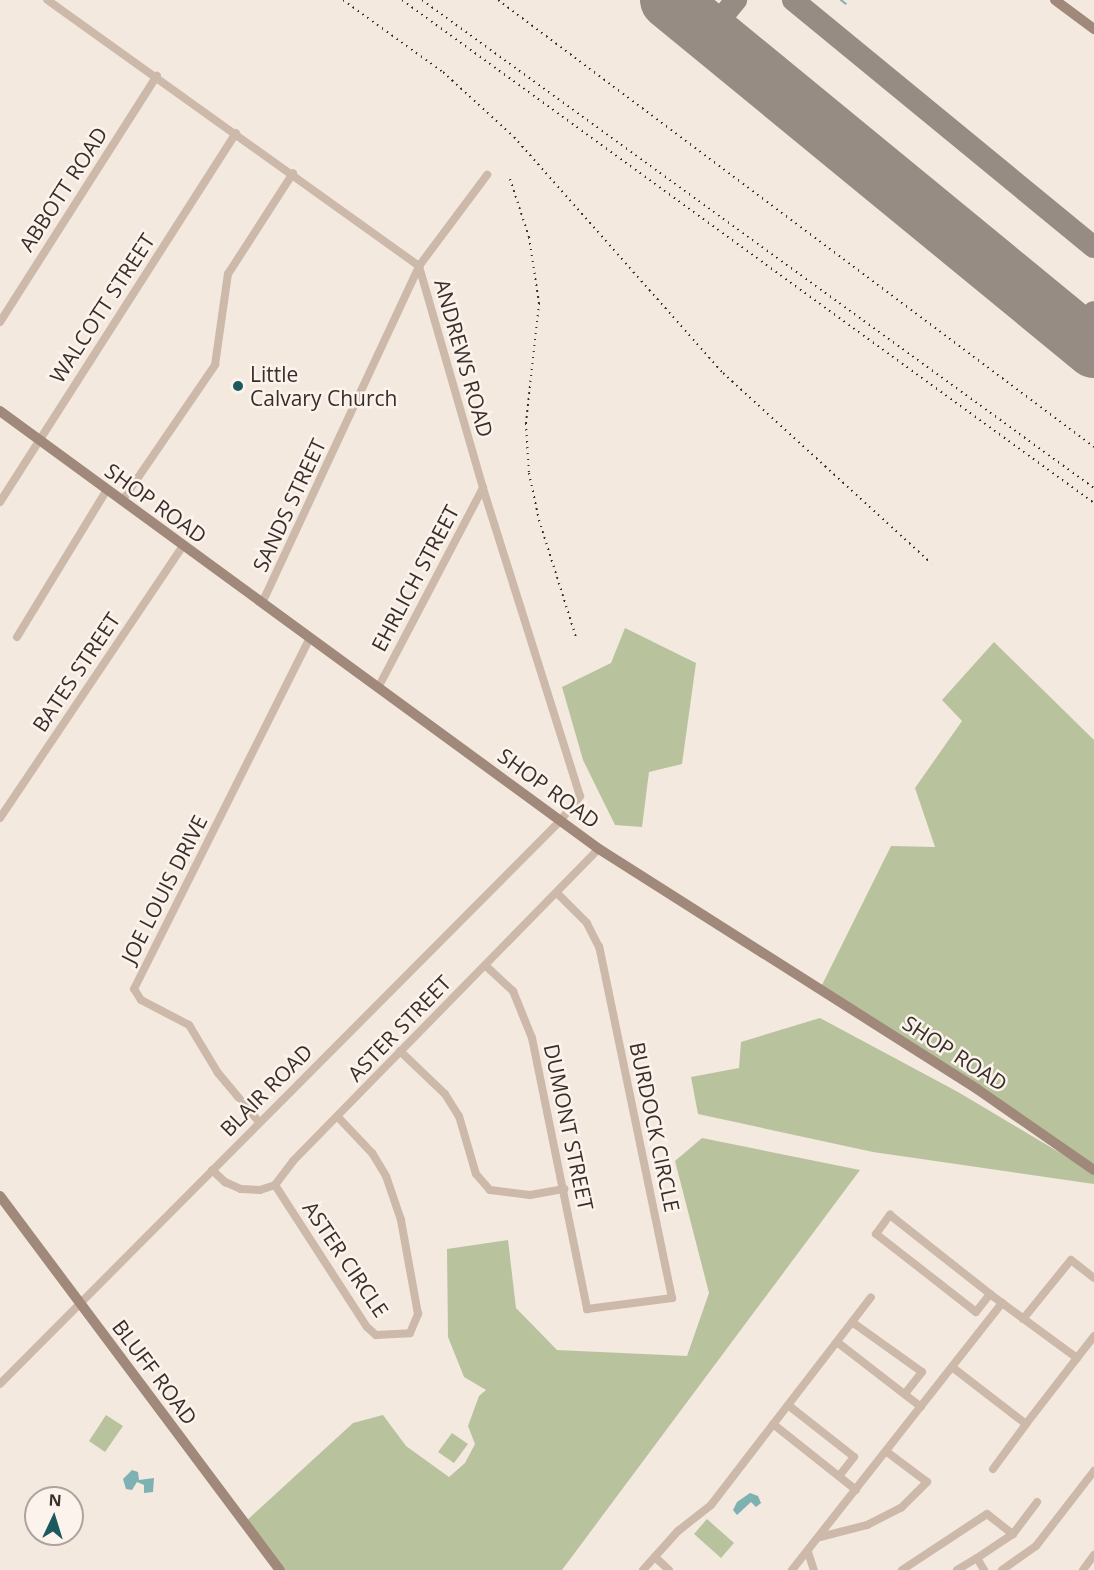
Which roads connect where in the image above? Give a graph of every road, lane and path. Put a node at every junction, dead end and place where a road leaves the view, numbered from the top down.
1 (47, 0) edge
2 (1055, 0) edge
3 (1094, 28) edge
4 (157, 76) junction
5 (236, 133) junction
6 (293, 173) junction
7 (488, 175) dead end
8 (419, 266) junction
9 (0, 322) edge
10 (0, 411) edge
11 (38, 441) junction
12 (483, 488) junction
13 (106, 491) junction
14 (122, 501) junction
15 (0, 502) edge
16 (182, 547) junction
17 (263, 602) junction
18 (17, 637) dead end
19 (310, 638) junction
20 (379, 686) junction
21 (0, 818) edge
22 (560, 821) junction
23 (599, 849) junction
24 (557, 893) junction
25 (486, 966) junction
26 (400, 1051) junction
27 (338, 1117) junction
28 (259, 1122) junction
29 (212, 1170) junction
30 (1094, 1170) edge
31 (275, 1185) junction
32 (564, 1189) junction
33 (0, 1196) edge
34 (1094, 1278) edge
35 (990, 1294) junction
36 (871, 1297) dead end
37 (1002, 1303) junction
38 (80, 1304) junction
39 (587, 1309) joint
40 (1023, 1319) junction
41 (852, 1322) junction
42 (1094, 1336) edge
43 (837, 1342) junction
44 (1077, 1358) junction
45 (952, 1367) junction
46 (0, 1384) edge
47 (905, 1394) junction
48 (788, 1405) junction
49 (921, 1407) junction
50 (773, 1424) junction
51 (1026, 1425) junction
52 (887, 1452) junction
53 (993, 1469) dead end
54 (1094, 1471) edge
55 (839, 1476) junction
56 (856, 1490) junction
57 (1037, 1502) dead end
58 (1013, 1534) junction
59 (820, 1537) junction
60 (808, 1552) junction
61 (1094, 1555) edge
62 (655, 1557) junction
63 (977, 1558) junction
64 (914, 1562) junction
65 (280, 1570) edge
66 (643, 1570) edge
67 (669, 1570) edge
68 (792, 1570) edge
69 (814, 1570) edge
70 (902, 1570) edge
71 (919, 1570) edge
72 (957, 1570) edge
73 (984, 1570) edge
74 (1002, 1570) edge
75 (1083, 1570) edge

1 - 4 street, ANDREWS ROAD
2 - 3 street
4 - 5 street, ANDREWS ROAD
4 - 9 street, ABBOTT ROAD
5 - 6 street, ANDREWS ROAD
5 - 11 street, WALCOTT STREET
6 - 8 street, ANDREWS ROAD
6 - 14 street
7 - 8 street, SANDS STREET
8 - 12 street, ANDREWS ROAD
8 - 17 street, SANDS STREET
10 - 11 street, SHOP ROAD
11 - 13 street, SHOP ROAD
11 - 15 street, WALCOTT STREET
12 - 20 street, EHRLICH STREET
12 - 22 street, ANDREWS ROAD
13 - 14 street, SHOP ROAD
13 - 18 street
14 - 16 street, SHOP ROAD
16 - 17 street, SHOP ROAD
16 - 21 street, BATES STREET
17 - 19 street, SHOP ROAD
19 - 20 street, SHOP ROAD
19 - 28 street, JOE LOUIS DRIVE
20 - 22 street, SHOP ROAD
22 - 23 street, SHOP ROAD
22 - 28 street, BLAIR ROAD
23 - 24 street, ASTER STREET
23 - 30 street, SHOP ROAD
24 - 25 street, ASTER STREET
24 - 39 street, BURDOCK CIRCLE
25 - 26 street, ASTER STREET
25 - 32 street, DUMONT STREET
26 - 27 street, ASTER STREET
26 - 32 street
27 - 31 street, ASTER STREET
27 - 31 street, ASTER CIRCLE
28 - 29 street, BLAIR ROAD
29 - 31 street
29 - 38 street, BLAIR ROAD
32 - 39 street, DUMONT STREET
33 - 38 street, BLUFF ROAD
34 - 40 street
35 - 35 street
35 - 37 street
36 - 41 street
37 - 40 street
37 - 45 street
38 - 46 street, BLAIR ROAD
38 - 65 street, BLUFF ROAD
40 - 44 street
41 - 43 street
41 - 47 street
42 - 44 street
43 - 47 street
43 - 48 street
44 - 51 street
45 - 49 street
45 - 51 street
47 - 49 street
48 - 50 street
48 - 55 street
49 - 52 street
50 - 55 street
50 - 62 street
51 - 53 street
52 - 56 street
52 - 59 street
54 - 74 street
55 - 56 street
56 - 59 street
57 - 58 street
58 - 63 street
58 - 64 street
59 - 60 street
60 - 68 street
60 - 69 street
61 - 75 street
62 - 66 street
62 - 67 street
63 - 72 street
63 - 73 street
64 - 70 street
64 - 71 street

